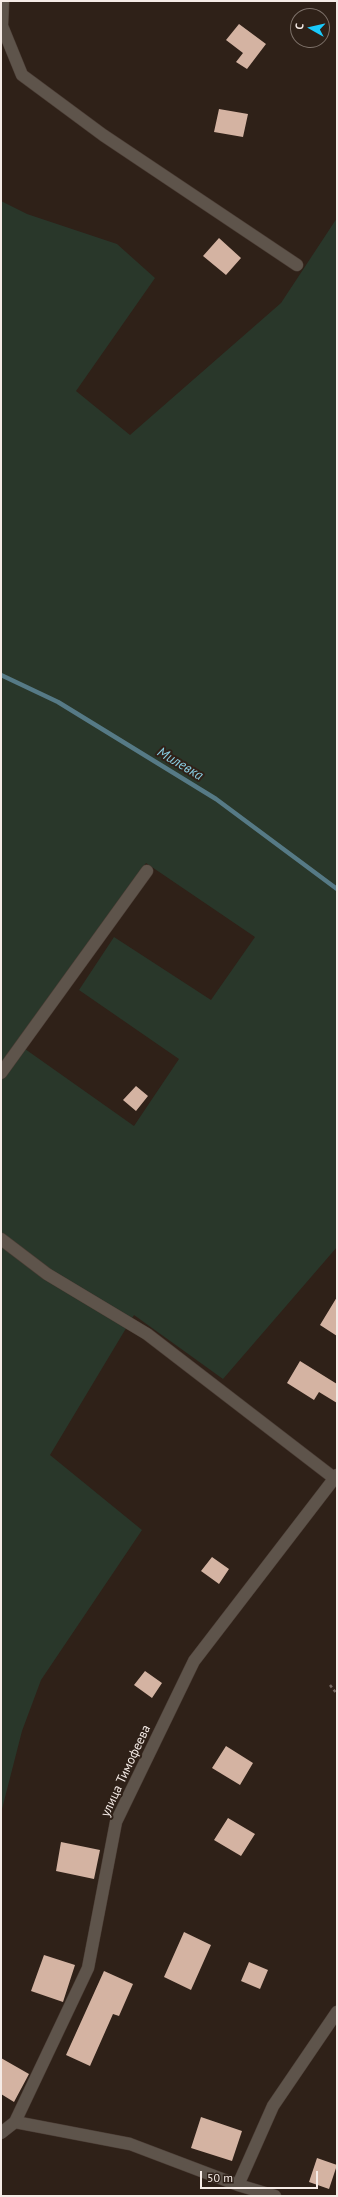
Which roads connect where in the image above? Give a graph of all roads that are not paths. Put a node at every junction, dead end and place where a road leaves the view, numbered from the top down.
1 (3, 1) edge
2 (296, 265) dead end
3 (147, 871) dead end
4 (1, 1073) edge
5 (1, 1239) edge
6 (336, 1477) edge
7 (337, 2012) edge
8 (15, 2122) junction
9 (1, 2133) edge
10 (238, 2185) junction
11 (274, 2196) edge

1 - 2 street
3 - 4 street
5 - 6 street
6 - 8 street, улица Тимофеева
7 - 10 street
8 - 9 street, улица Тимофеева
8 - 10 street
10 - 11 street

